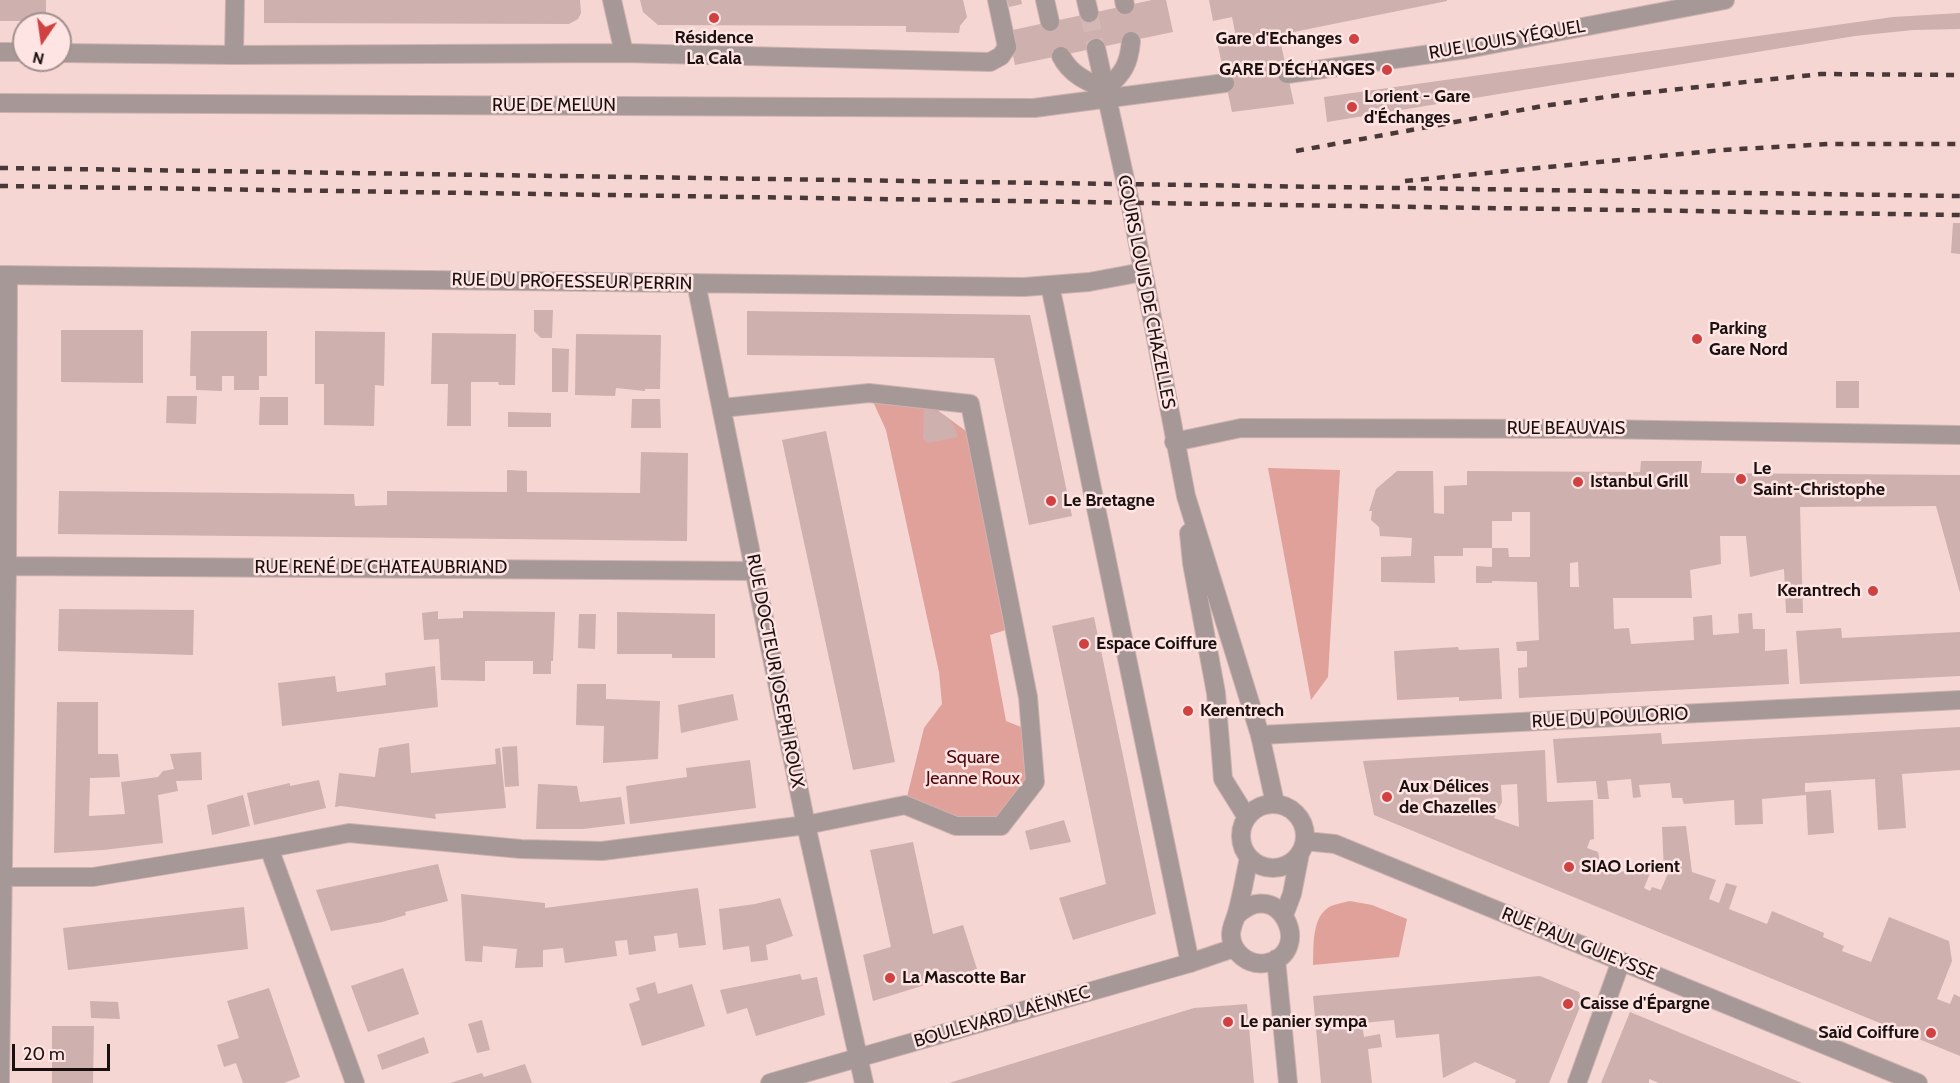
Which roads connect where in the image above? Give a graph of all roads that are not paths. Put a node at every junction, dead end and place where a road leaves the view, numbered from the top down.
1 (236, 0) edge
2 (612, 0) edge
3 (997, 0) edge
4 (1045, 0) edge
5 (1725, 0) edge
6 (1050, 22) dead end
7 (1131, 41) dead end
8 (1096, 48) tunnel mouth
9 (72, 52) edge
10 (624, 53) junction
11 (234, 55) junction
12 (1060, 56) dead end
13 (1287, 74) dead end
14 (1226, 83) dead end
15 (1107, 94) junction
16 (0, 103) edge
17 (1143, 272) junction
18 (4, 275) edge
19 (696, 283) junction
20 (1050, 285) junction
21 (722, 408) junction
22 (1960, 435) edge
23 (1174, 442) junction
24 (1186, 496) junction
25 (3, 505) edge
26 (7, 566) junction
27 (756, 571) junction
28 (1960, 700) edge
29 (1260, 735) junction
30 (1275, 803) junction
31 (1246, 816) junction
32 (806, 825) junction
33 (1302, 847) junction
34 (269, 848) junction
35 (1249, 858) junction
36 (2, 877) edge
37 (1284, 915) junction
38 (1236, 916) junction
39 (1234, 948) junction
40 (1276, 959) junction
41 (1621, 961) junction
42 (1190, 963) junction
43 (859, 1058) junction
44 (0, 1083) edge
45 (355, 1083) edge
46 (770, 1083) edge
47 (864, 1083) edge
48 (1287, 1083) edge
49 (1578, 1083) edge
50 (1918, 1083) edge

1 - 11 street
2 - 10 street
3 - 10 street
4 - 6 street
5 - 13 street, RUE LOUIS YÉQUEL
7 - 15 street
8 - 15 street, COURS LOUIS DE CHAZELLES
9 - 11 street
10 - 11 street
12 - 15 street
14 - 15 street
15 - 16 street, RUE DE MELUN
15 - 17 street, COURS LOUIS DE CHAZELLES
17 - 20 street, RUE DU PROFESSEUR PERRIN
17 - 23 street, COURS LOUIS DE CHAZELLES
18 - 19 street, RUE DU PROFESSEUR PERRIN
18 - 25 street
19 - 20 street, RUE DU PROFESSEUR PERRIN
19 - 21 street, RUE DOCTEUR JOSEPH ROUX
20 - 42 street
21 - 27 street, RUE DOCTEUR JOSEPH ROUX
21 - 32 street
22 - 23 street, RUE BEAUVAIS
23 - 24 street, COURS LOUIS DE CHAZELLES
24 - 29 street, COURS LOUIS DE CHAZELLES
24 - 31 street, COURS LOUIS DE CHAZELLES
25 - 26 street
26 - 27 street, RUE RENÉ DE CHATEAUBRIAND
26 - 36 street
27 - 32 street, RUE DOCTEUR JOSEPH ROUX
28 - 29 street, RUE DU POULORIO
29 - 30 street, COURS LOUIS DE CHAZELLES
30 - 31 street
30 - 33 street
31 - 35 street
32 - 34 street
32 - 43 street, RUE DOCTEUR JOSEPH ROUX
33 - 35 street
33 - 37 street
33 - 41 street, RUE PAUL GUIEYSSE
34 - 36 street
34 - 45 street
35 - 38 street
36 - 44 street
37 - 38 street
37 - 40 street
38 - 39 street
39 - 40 street
39 - 42 street, BOULEVARD LAËNNEC
40 - 48 street
41 - 49 street
41 - 50 street, RUE PAUL GUIEYSSE
42 - 43 street, BOULEVARD LAËNNEC
43 - 46 street, BOULEVARD LAËNNEC
43 - 47 street, RUE DOCTEUR JOSEPH ROUX

